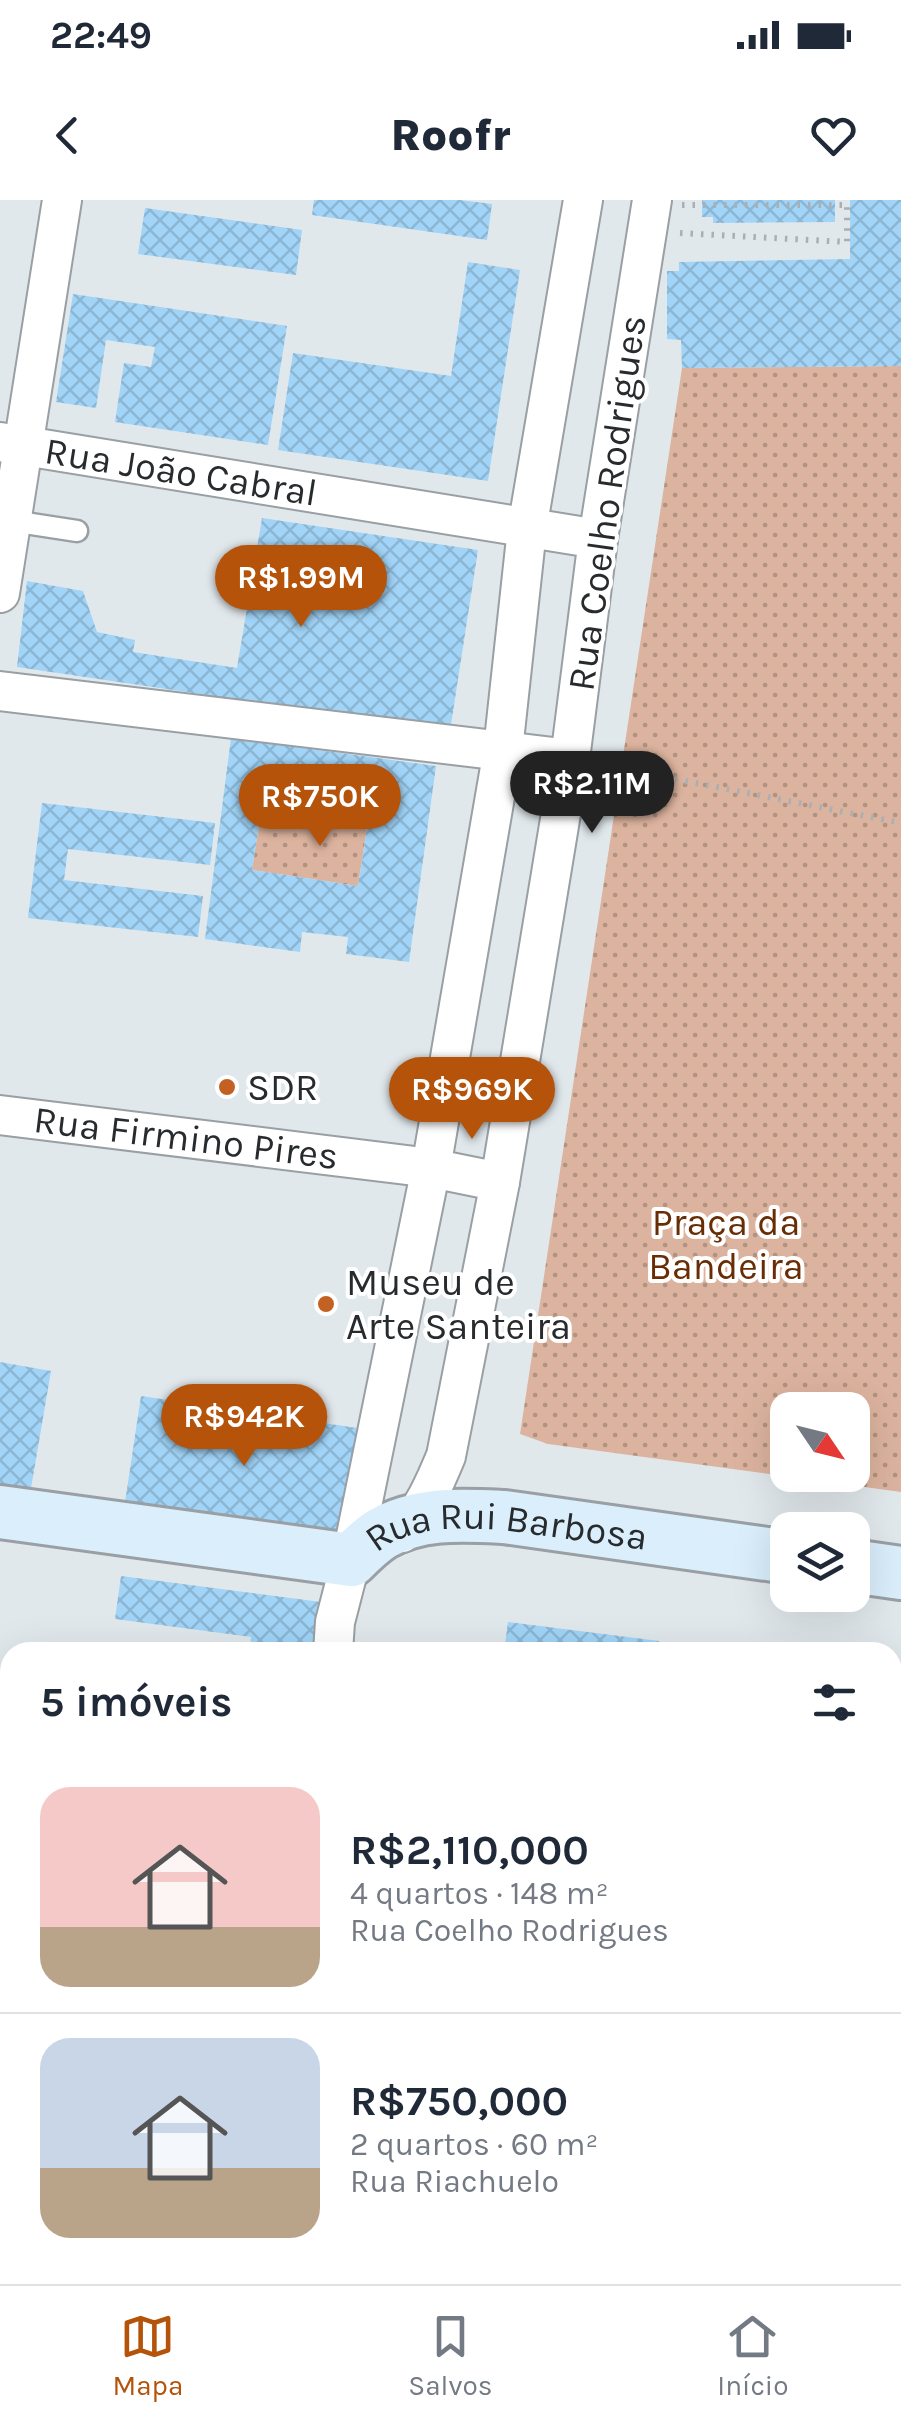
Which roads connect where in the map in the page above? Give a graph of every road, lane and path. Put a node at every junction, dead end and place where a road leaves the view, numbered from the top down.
1 (62, 200) edge
2 (583, 200) edge
3 (768, 203) edge
4 (787, 203) edge
5 (847, 203) edge
6 (650, 212) edge
7 (12, 444) edge
8 (8, 515) edge
9 (527, 528) junction
10 (76, 531) dead end
11 (598, 539) junction
12 (0, 593) edge
13 (0, 691) edge
14 (502, 750) junction
15 (570, 759) junction
16 (901, 824) edge
17 (0, 1115) edge
18 (431, 1168) junction
19 (500, 1182) junction
20 (0, 1512) edge
21 (414, 1519) junction
22 (770, 1554) edge
23 (870, 1569) edge
24 (901, 1573) edge
25 (346, 1580) junction
26 (334, 1642) edge

1 - 7 street
2 - 9 street, Rua Coelho Rodrigues
3 - 4 path
3 - 6 path
4 - 5 path
5 - 6 path
6 - 11 street, Rua Coelho Rodrigues
7 - 8 street
7 - 9 street, Rua João Cabral
8 - 10 lane
8 - 12 street
9 - 11 street, Rua João Cabral
9 - 14 street, Rua Coelho Rodrigues
11 - 15 street, Rua Coelho Rodrigues
13 - 14 street
14 - 15 street
14 - 18 street, Rua Coelho Rodrigues
15 - 16 path
15 - 19 street, Rua Coelho Rodrigues
17 - 18 street, Rua Firmino Pires
18 - 19 street, Rua Firmino Pires
18 - 25 street, Rua Coelho Rodrigues
19 - 21 street, Rua Coelho Rodrigues
20 - 25 street, Rua Rui Barbosa
21 - 22 street, Rua Rui Barbosa
21 - 25 street, Rua Rui Barbosa
23 - 24 street
25 - 26 street

